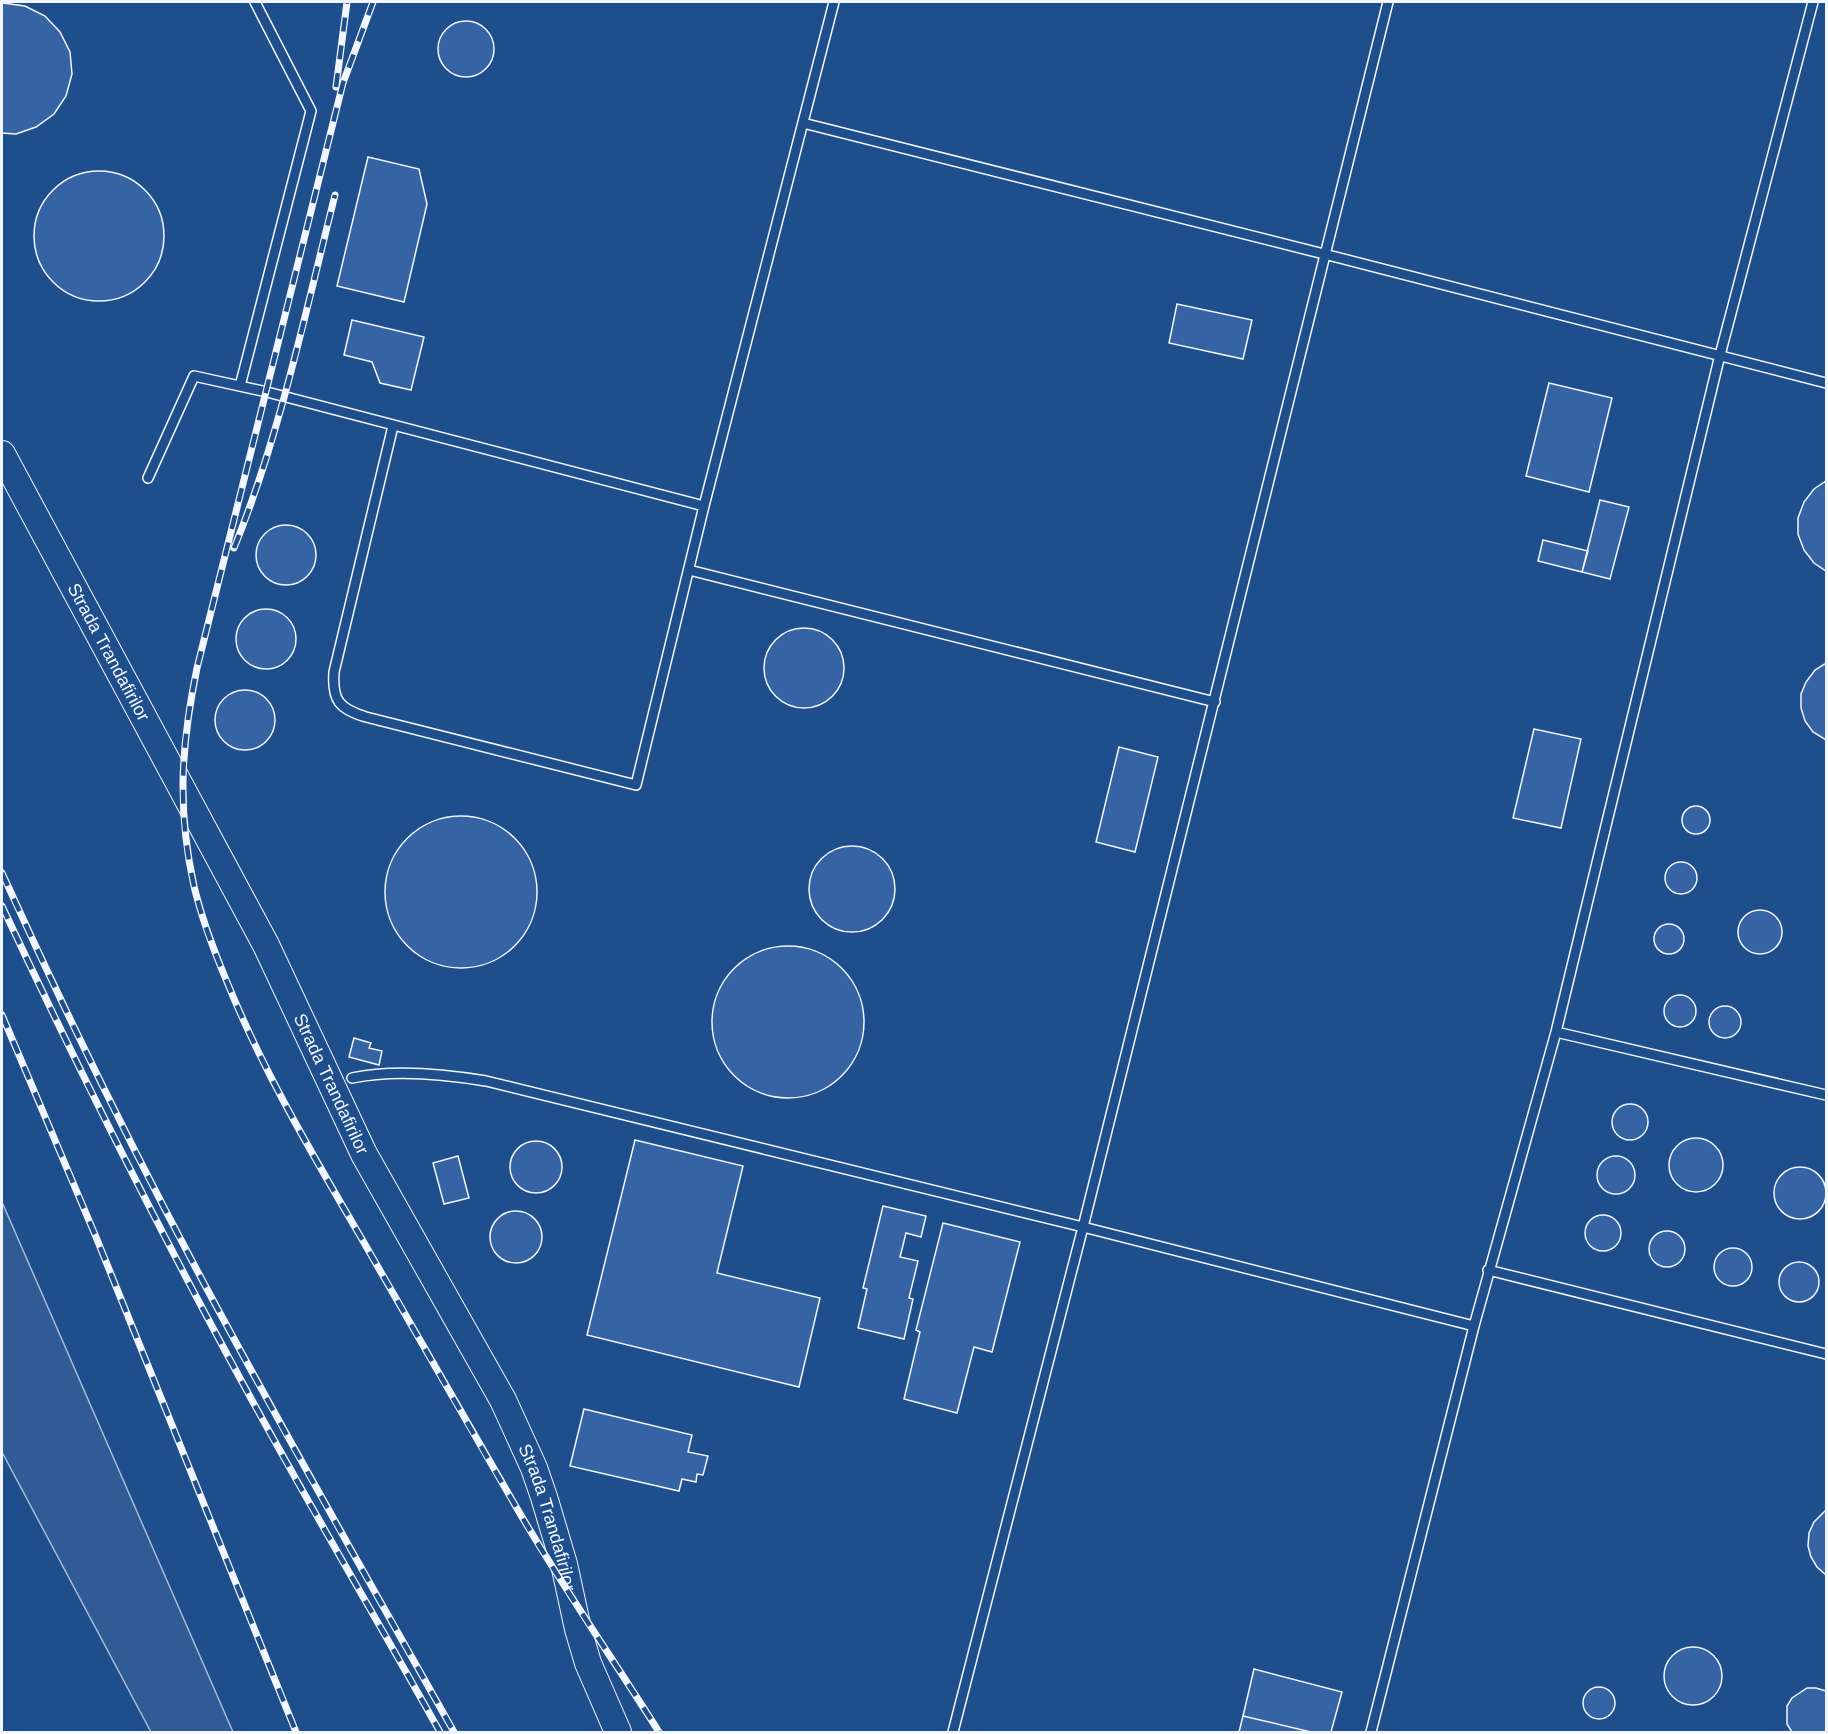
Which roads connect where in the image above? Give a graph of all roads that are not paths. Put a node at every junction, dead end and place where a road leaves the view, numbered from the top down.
1 (255, 2) edge
2 (834, 2) edge
3 (1388, 2) edge
4 (1813, 2) edge
5 (803, 123) junction
6 (1324, 254) junction
7 (1720, 355) junction
8 (1827, 383) edge
9 (240, 386) junction
10 (393, 426) junction
11 (2, 454) edge
12 (148, 478) dead end
13 (704, 506) junction
14 (689, 570) junction
15 (1215, 702) junction
16 (1556, 1032) junction
17 (352, 1078) dead end
18 (1827, 1095) edge
19 (1083, 1227) junction
20 (1488, 1270) junction
21 (1474, 1326) junction
22 (1827, 1354) edge
23 (618, 1732) edge
24 (953, 1732) edge
25 (1371, 1732) edge

1 - 9 lane
2 - 5 lane
3 - 6 lane
4 - 7 lane
5 - 6 lane
5 - 13 lane
6 - 7 lane
6 - 15 lane
7 - 8 lane
7 - 16 lane
9 - 10 lane
9 - 12 lane
10 - 13 lane
10 - 14 lane
11 - 23 main road, Strada Trandafirilor
13 - 14 lane
14 - 15 lane
15 - 19 lane
16 - 18 lane
16 - 20 lane
17 - 19 lane
19 - 21 lane
19 - 24 lane
20 - 21 lane
20 - 22 lane
21 - 25 lane

